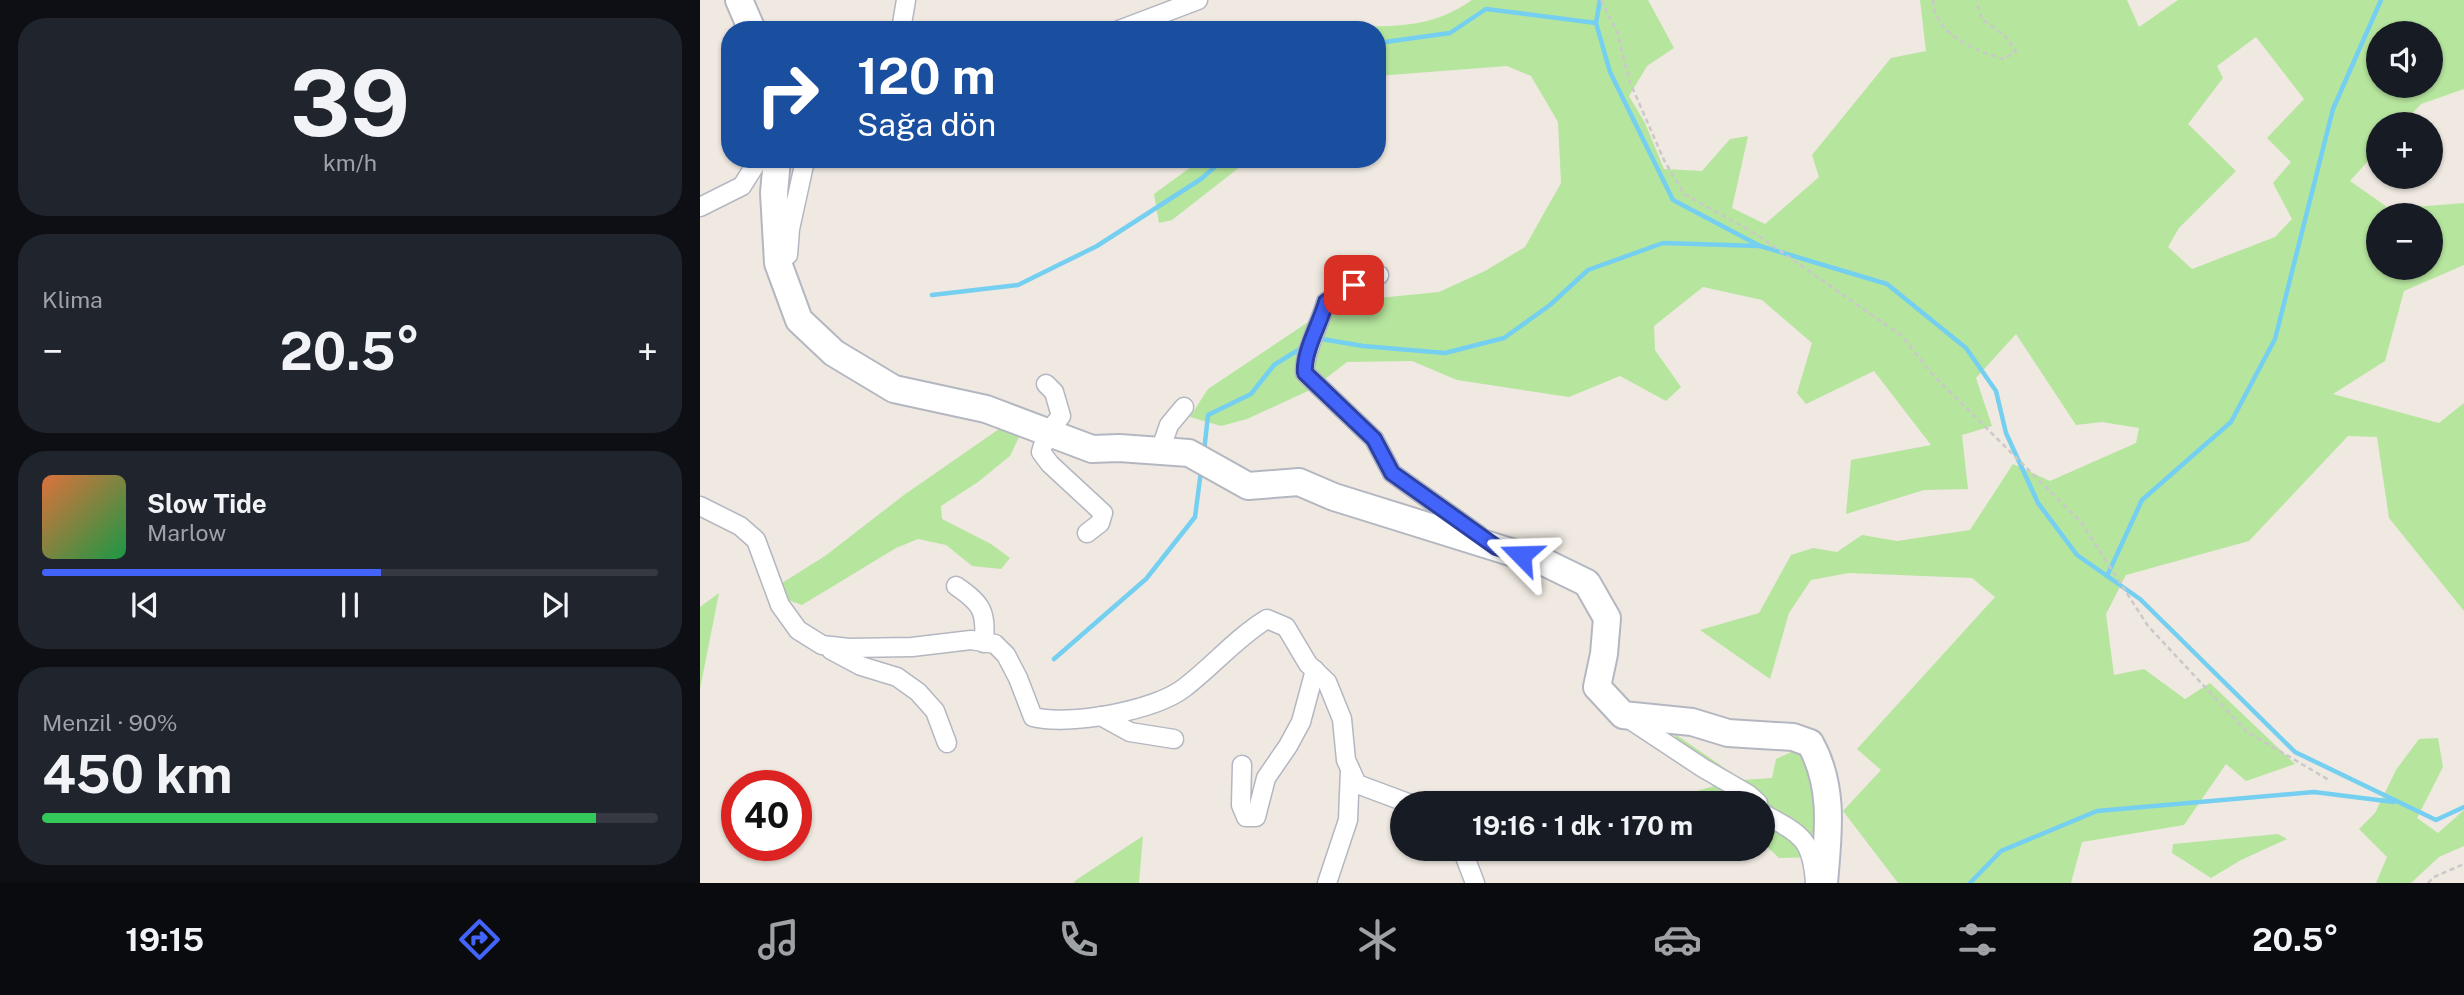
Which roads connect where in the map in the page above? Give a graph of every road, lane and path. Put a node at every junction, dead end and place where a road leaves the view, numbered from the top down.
1 (739, 0) edge
2 (906, 0) edge
3 (1198, 0) edge
4 (1601, 0) edge
5 (1927, 0) edge
6 (1976, 0) edge
7 (1933, 1) edge
8 (748, 21) edge
9 (902, 21) edge
10 (1143, 21) edge
11 (753, 168) edge
12 (776, 168) edge
13 (803, 168) edge
14 (700, 207) edge
15 (1379, 275) dead end
16 (786, 286) junction
17 (1046, 384) dead end
18 (1184, 408) dead end
19 (1047, 433) junction
20 (1160, 451) junction
21 (700, 506) edge
22 (1087, 533) dead end
23 (1496, 547) junction
24 (956, 586) dead end
25 (984, 643) junction
26 (822, 645) junction
27 (1315, 670) junction
28 (1623, 715) junction
29 (1101, 716) junction
30 (1174, 739) dead end
31 (947, 743) dead end
32 (1242, 765) dead end
33 (1350, 769) junction
34 (2329, 780) dead end
35 (1743, 791) edge
36 (1390, 796) edge
37 (1775, 820) edge
38 (1467, 861) edge
39 (2464, 864) edge
40 (1327, 883) edge
41 (1475, 883) edge
42 (1815, 883) edge
43 (1824, 883) edge
44 (2428, 883) edge

1 - 8 street
2 - 9 street
3 - 10 street
4 - 34 path
5 - 7 path
6 - 7 path
11 - 14 street
12 - 16 street
13 - 16 street
15 - 23 street
16 - 19 street
17 - 19 street
18 - 20 street
19 - 20 street
19 - 22 street
20 - 23 street
21 - 26 street
23 - 28 street
24 - 25 street
25 - 26 street
25 - 29 street
26 - 31 street
27 - 29 street
27 - 32 street
27 - 33 street
28 - 35 street
28 - 43 street
29 - 30 street
33 - 36 street
33 - 40 street
37 - 42 street
38 - 41 street
39 - 44 path

